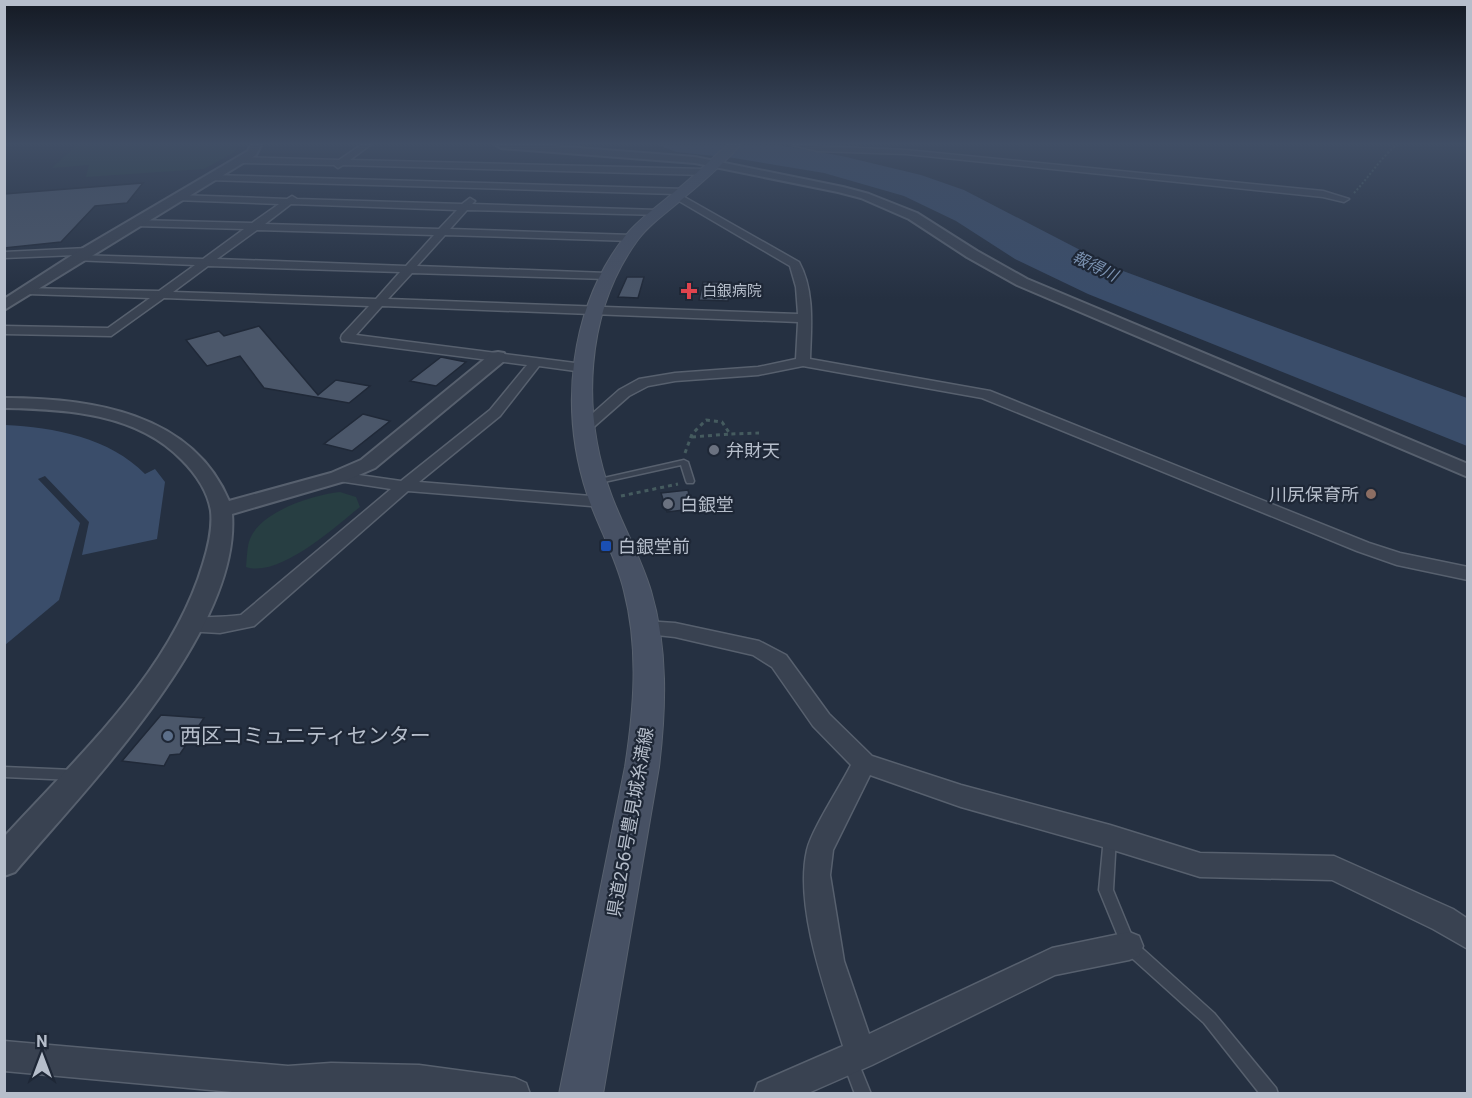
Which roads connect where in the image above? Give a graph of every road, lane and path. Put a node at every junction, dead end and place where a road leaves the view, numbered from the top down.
1 (181, 196) edge
2 (296, 196) edge
3 (474, 196) edge
4 (626, 196) edge
5 (677, 196) edge
6 (861, 196) edge
7 (1335, 196) edge
8 (1348, 196) edge
9 (178, 198) junction
10 (1344, 198) joint
11 (673, 200) junction
12 (290, 201) junction
13 (465, 206) junction
14 (135, 223) junction
15 (255, 227) junction
16 (441, 232) junction
17 (632, 238) junction
18 (82, 254) junction
19 (4, 255) edge
20 (206, 262) junction
21 (408, 269) junction
22 (607, 276) junction
23 (28, 290) junction
24 (161, 295) junction
25 (378, 303) junction
26 (4, 306) edge
27 (594, 311) junction
28 (803, 318) junction
29 (4, 330) edge
30 (498, 357) junction
31 (536, 362) junction
32 (803, 362) junction
33 (583, 368) junction
34 (4, 403) edge
35 (583, 429) junction
36 (759, 433) dead end
37 (730, 434) junction
38 (691, 437) junction
39 (684, 462) junction
40 (1467, 471) edge
41 (338, 477) junction
42 (690, 481) joint
43 (404, 486) junction
44 (609, 492) junction
45 (221, 510) junction
46 (1467, 574) edge
47 (192, 626) junction
48 (645, 628) junction
49 (864, 763) junction
50 (4, 772) edge
51 (79, 775) junction
52 (1110, 837) junction
53 (4, 861) edge
54 (1467, 935) edge
55 (1128, 946) junction
56 (4, 1056) edge
57 (856, 1057) junction
58 (515, 1094) edge
59 (580, 1094) edge
60 (769, 1094) edge
61 (863, 1094) edge
62 (1270, 1094) edge

1 - 9 street
2 - 12 street
3 - 13 street
4 - 11 street
5 - 11 main road, 県道256号豊見城糸満線
6 - 40 street
7 - 10 street
8 - 10 path
9 - 12 street
9 - 14 street
11 - 13 street
11 - 17 main road, 県道256号豊見城糸満線
11 - 28 street
12 - 13 street
12 - 15 street
13 - 16 street
14 - 15 street
14 - 18 street
15 - 16 street
15 - 20 street
16 - 17 street
16 - 21 street
17 - 22 main road, 県道256号豊見城糸満線
18 - 19 street
18 - 20 street
18 - 23 street
20 - 21 street
20 - 24 street
21 - 22 street
21 - 25 street
22 - 27 main road, 県道256号豊見城糸満線
23 - 24 street
23 - 26 street
24 - 25 street
24 - 29 street
25 - 27 street
25 - 30 street
27 - 28 street
27 - 33 main road, 県道256号豊見城糸満線
28 - 32 street
30 - 31 street
30 - 41 street
31 - 33 street
31 - 43 street
32 - 35 street
32 - 46 street
33 - 35 main road, 県道256号豊見城糸満線
34 - 45 street
35 - 44 main road, 県道256号豊見城糸満線
36 - 37 path
37 - 38 path
37 - 38 path
38 - 39 path
39 - 42 lane
39 - 44 lane
41 - 43 street
41 - 45 street
42 - 44 path
43 - 44 street
43 - 47 street
44 - 48 main road, 県道256号豊見城糸満線
45 - 47 street
47 - 51 street
48 - 49 street
48 - 59 main road, 県道256号豊見城糸満線
49 - 52 street
49 - 57 street
50 - 51 lane
51 - 53 street
52 - 54 street
52 - 55 lane
55 - 57 street
55 - 62 lane
56 - 58 street
57 - 60 street
57 - 61 lane

